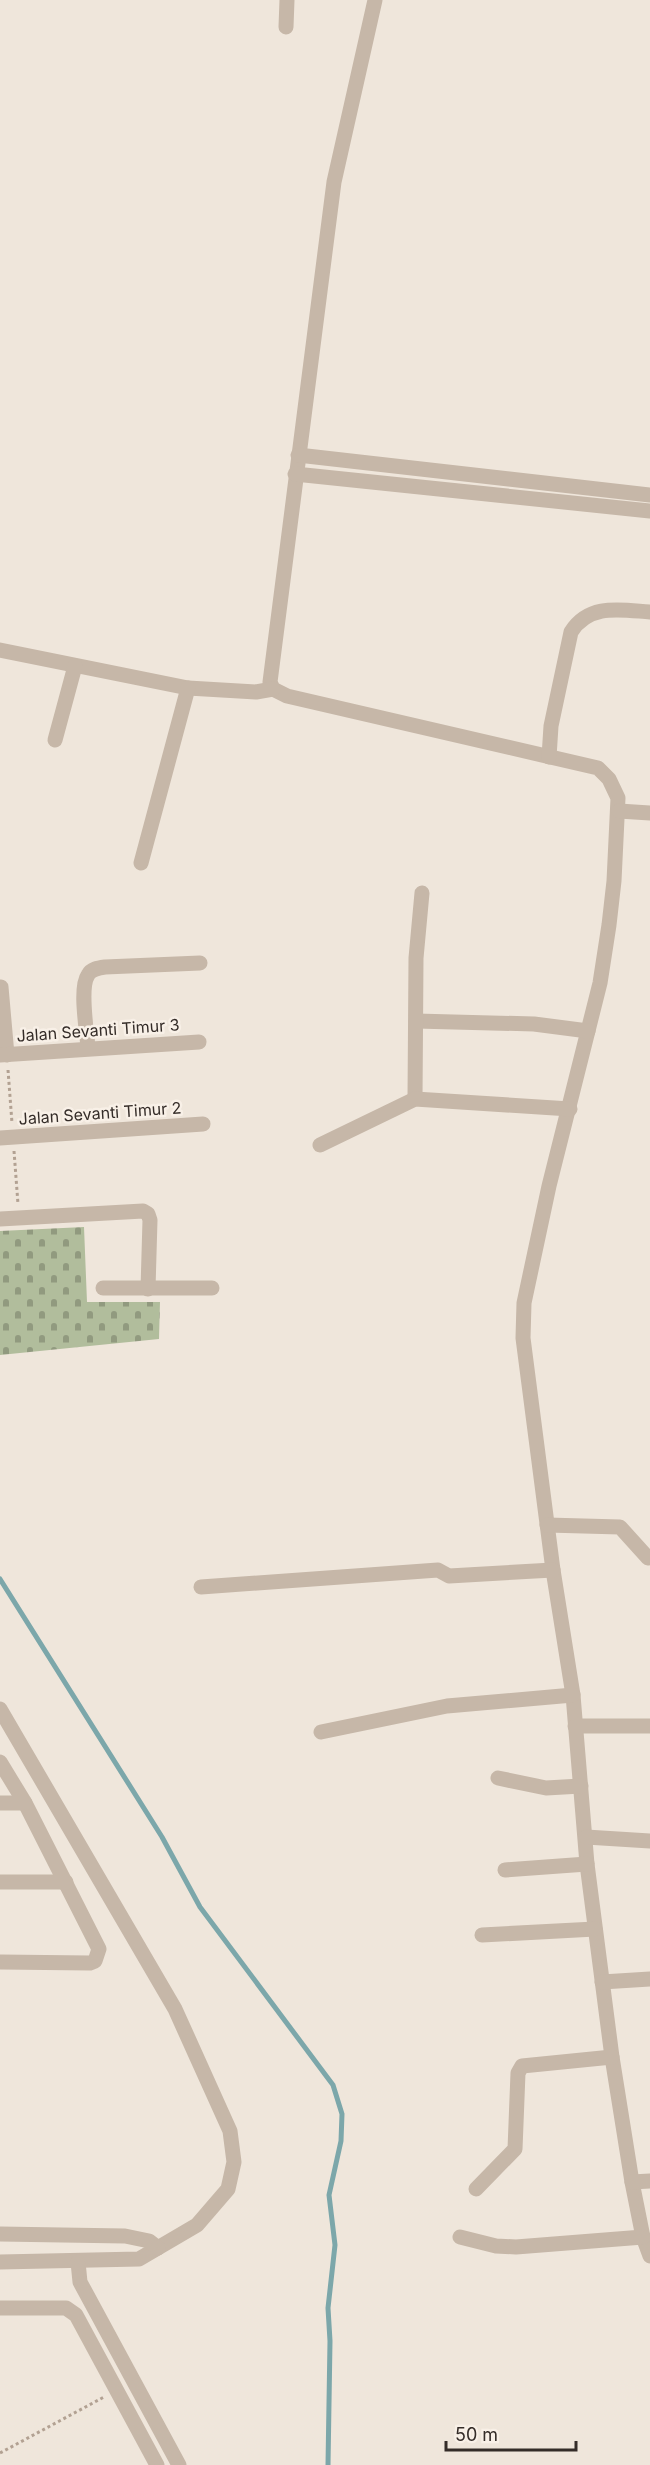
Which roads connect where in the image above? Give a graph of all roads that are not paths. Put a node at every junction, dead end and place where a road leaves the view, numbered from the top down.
1 (286, 0) edge
2 (375, 0) edge
3 (286, 27) dead end
4 (298, 455) junction
5 (295, 474) junction
6 (650, 495) edge
7 (650, 511) edge
8 (650, 612) edge
9 (0, 650) edge
10 (75, 666) junction
11 (188, 688) junction
12 (273, 689) junction
13 (55, 740) dead end
14 (549, 757) junction
15 (619, 810) junction
16 (650, 813) edge
17 (141, 863) dead end
18 (422, 893) dead end
19 (200, 963) dead end
20 (1, 987) edge
21 (416, 1021) junction
22 (588, 1031) junction
23 (199, 1042) dead end
24 (88, 1048) junction
25 (3, 1055) edge
26 (415, 1099) junction
27 (570, 1109) junction
28 (203, 1124) dead end
29 (0, 1138) edge
30 (320, 1145) dead end
31 (0, 1219) edge
32 (103, 1288) dead end
33 (212, 1288) dead end
34 (148, 1289) junction
35 (547, 1526) junction
36 (648, 1558) dead end
37 (553, 1570) junction
38 (201, 1587) dead end
39 (573, 1695) junction
40 (0, 1709) edge
41 (575, 1726) junction
42 (650, 1726) edge
43 (321, 1732) dead end
44 (0, 1762) edge
45 (498, 1778) dead end
46 (581, 1786) junction
47 (0, 1803) edge
48 (25, 1803) junction
49 (586, 1837) junction
50 (650, 1840) edge
51 (587, 1864) junction
52 (505, 1870) dead end
53 (0, 1882) edge
54 (66, 1882) junction
55 (595, 1929) junction
56 (482, 1935) dead end
57 (0, 1962) edge
58 (650, 1979) edge
59 (602, 1982) junction
60 (612, 2057) junction
61 (650, 2181) edge
62 (632, 2182) junction
63 (476, 2188) dead end
64 (0, 2234) edge
65 (460, 2237) dead end
66 (643, 2237) junction
67 (158, 2248) junction
68 (650, 2256) edge
69 (0, 2262) edge
70 (78, 2262) junction
71 (0, 2308) edge
72 (171, 2450) junction
73 (151, 2463) edge
74 (179, 2465) edge

1 - 3 street
2 - 4 street
4 - 5 street
4 - 6 street
5 - 7 street
5 - 12 street
8 - 14 street
9 - 10 street
10 - 11 street
10 - 13 street
11 - 12 street
11 - 17 street
12 - 14 street
14 - 15 street
15 - 16 street
15 - 22 street
18 - 21 street
19 - 24 street
20 - 25 street
21 - 22 street
21 - 26 street
22 - 27 street
23 - 24 street, Jalan Sevanti Timur 3
24 - 25 street, Jalan Sevanti Timur 3
26 - 27 street
26 - 30 street
27 - 35 street
28 - 29 street, Jalan Sevanti Timur 2
31 - 34 street
32 - 34 street
33 - 34 street
35 - 36 street
35 - 37 street
37 - 38 street
37 - 39 street
39 - 41 street
39 - 43 street
40 - 67 street
41 - 42 street
41 - 46 street
44 - 48 street
45 - 46 street
46 - 49 street
47 - 48 street
48 - 54 street
49 - 50 street
49 - 51 street
51 - 52 street
51 - 55 street
53 - 54 street
54 - 57 street
55 - 56 street
55 - 59 street
58 - 59 street
59 - 60 street
60 - 62 street
60 - 63 street
61 - 62 street
62 - 66 street
64 - 67 street
65 - 66 street
66 - 68 street
67 - 70 street
69 - 70 street
70 - 72 street
71 - 73 street
72 - 73 street
72 - 74 street

